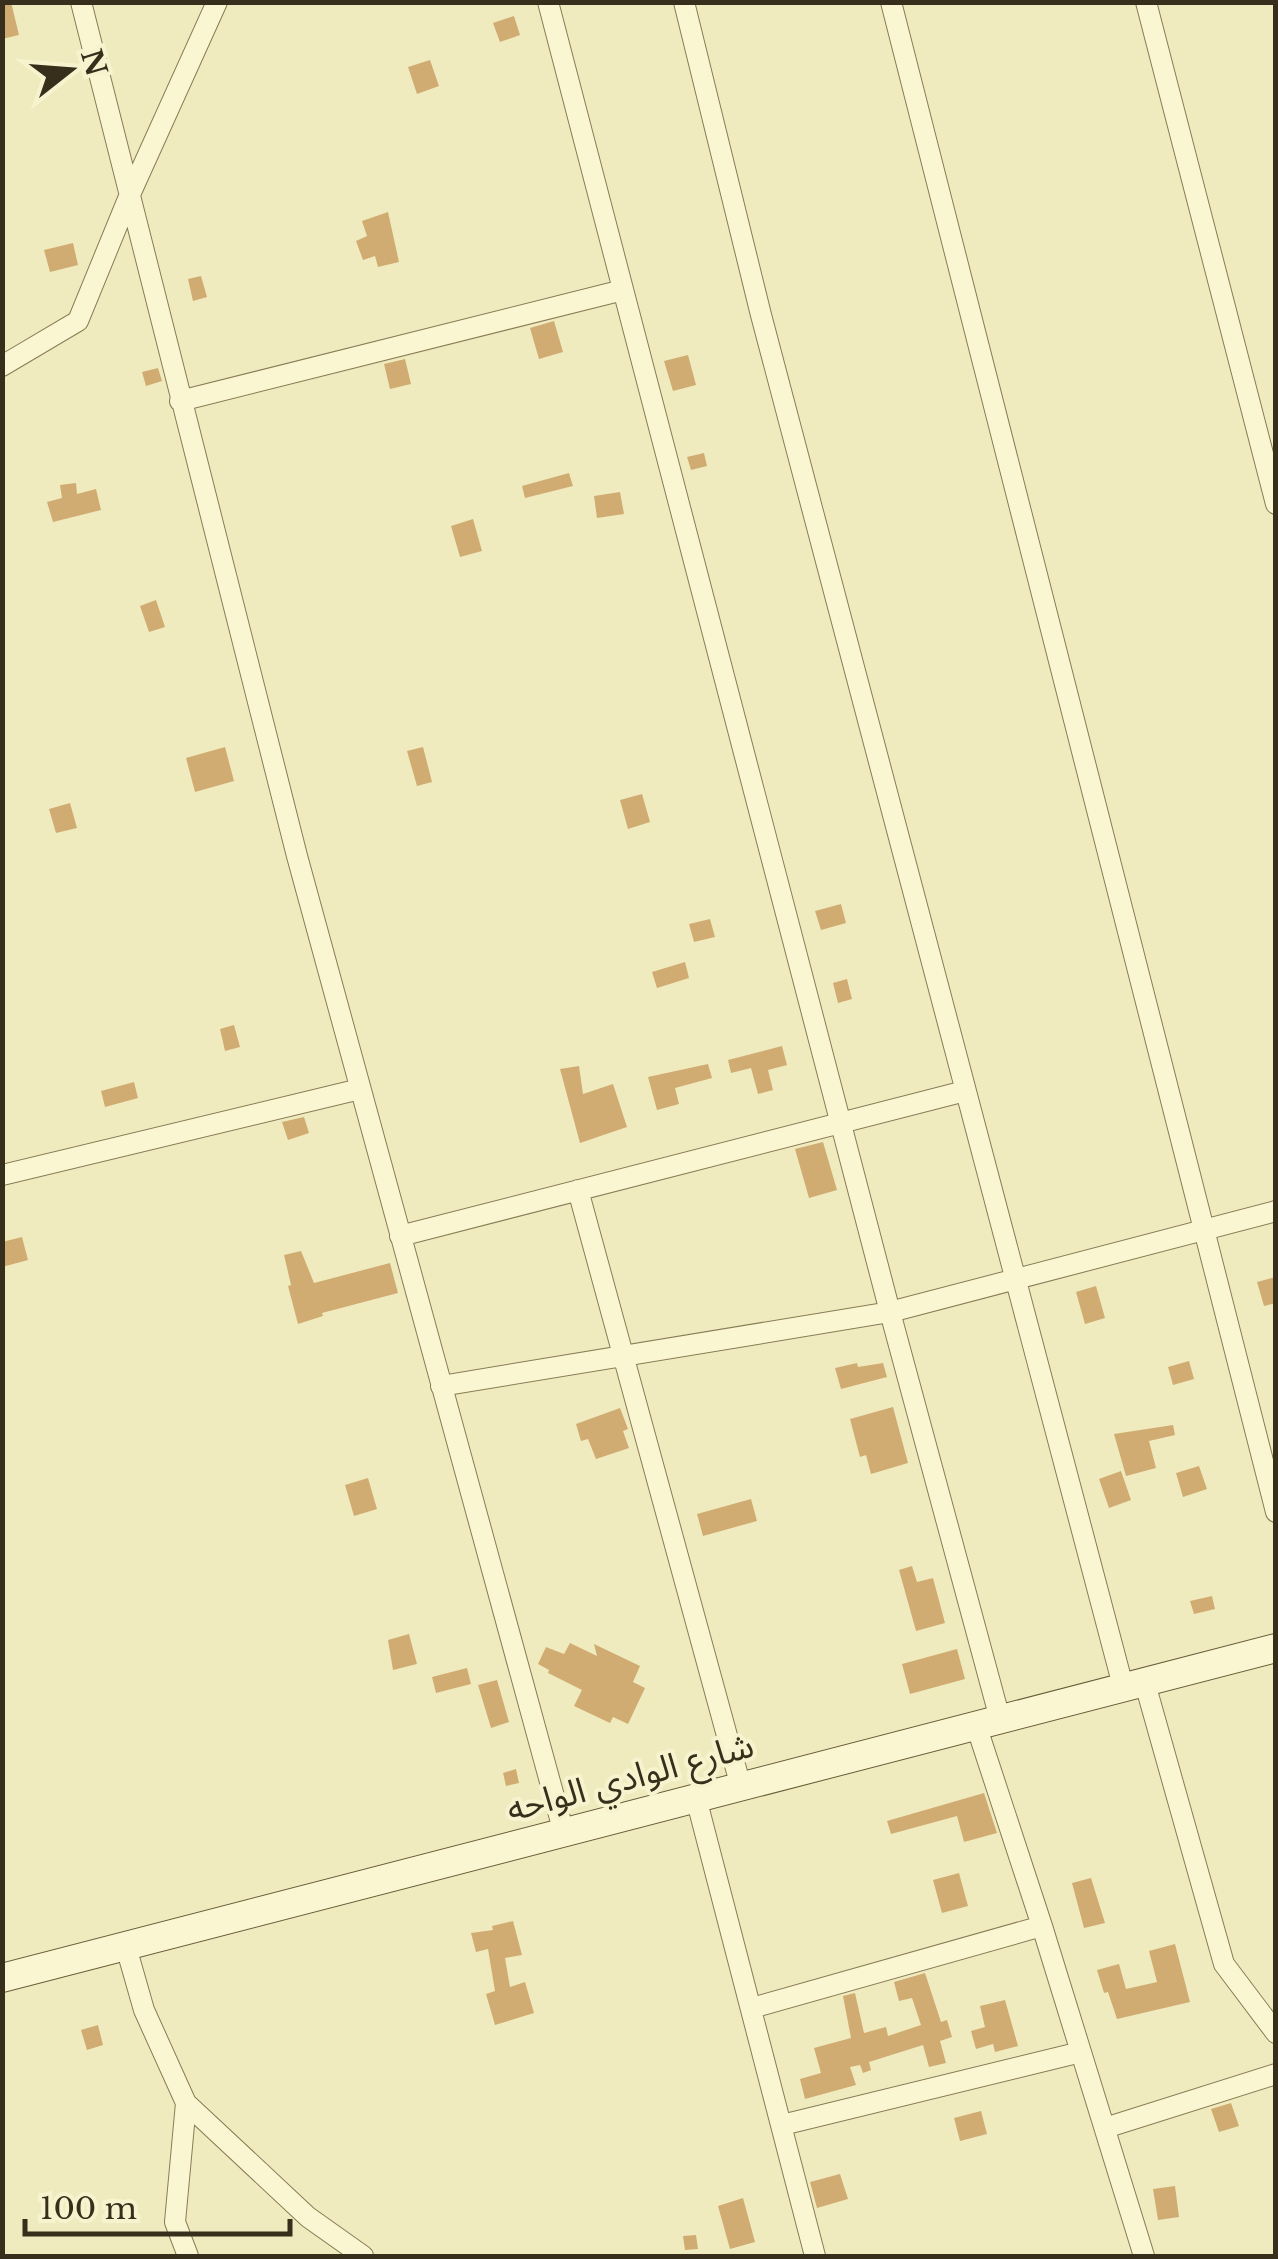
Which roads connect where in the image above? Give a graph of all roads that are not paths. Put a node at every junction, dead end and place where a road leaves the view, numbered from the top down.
1 (81, 2) edge
2 (217, 2) edge
3 (548, 2) edge
4 (684, 2) edge
5 (892, 2) edge
6 (1146, 2) edge
7 (128, 199) junction
8 (623, 290) junction
9 (2, 366) edge
10 (180, 401) junction
11 (1276, 504) edge
12 (360, 1088) junction
13 (966, 1091) junction
14 (840, 1123) junction
15 (2, 1175) edge
16 (578, 1190) junction
17 (1276, 1211) edge
18 (1204, 1230) junction
19 (400, 1236) junction
20 (1016, 1280) junction
21 (890, 1312) junction
22 (622, 1356) junction
23 (441, 1386) junction
24 (1276, 1512) edge
25 (1276, 1648) edge
26 (1134, 1683) junction
27 (988, 1722) junction
28 (741, 1787) junction
29 (696, 1798) junction
30 (564, 1832) junction
31 (1042, 1926) junction
32 (126, 1947) junction
33 (2, 1978) edge
34 (752, 2008) junction
35 (1276, 2033) edge
36 (1082, 2052) junction
37 (1276, 2074) edge
38 (186, 2103) junction
39 (782, 2125) junction
40 (1105, 2128) junction
41 (188, 2256) edge
42 (363, 2256) edge
43 (815, 2256) edge
44 (1144, 2256) edge

1 - 7 street
2 - 7 street
3 - 8 street
4 - 13 street
5 - 18 street
6 - 11 street
7 - 9 street
7 - 10 street
8 - 10 street
8 - 14 street
10 - 12 street
12 - 15 street
12 - 19 street
13 - 14 street
13 - 20 street
14 - 16 street
14 - 21 street
16 - 19 street
16 - 22 street
17 - 18 street
18 - 20 street
18 - 24 street
19 - 23 street
20 - 21 street
20 - 26 street
21 - 22 street
21 - 27 street
22 - 23 street
22 - 28 street
23 - 30 street
25 - 26 main road, شارع الوادي الواحه
26 - 27 main road, شارع الوادي الواحه
26 - 35 street
27 - 28 main road, شارع الوادي الواحه
27 - 31 street
28 - 29 main road, شارع الوادي الواحه
29 - 30 main road, شارع الوادي الواحه
29 - 34 street
30 - 32 main road, شارع الوادي الواحه
31 - 34 street
31 - 36 street
32 - 33 main road, شارع الوادي الواحه
32 - 38 street
34 - 39 street
36 - 39 street
36 - 40 street
37 - 40 street
38 - 41 street
38 - 42 street
39 - 43 street
40 - 44 street

